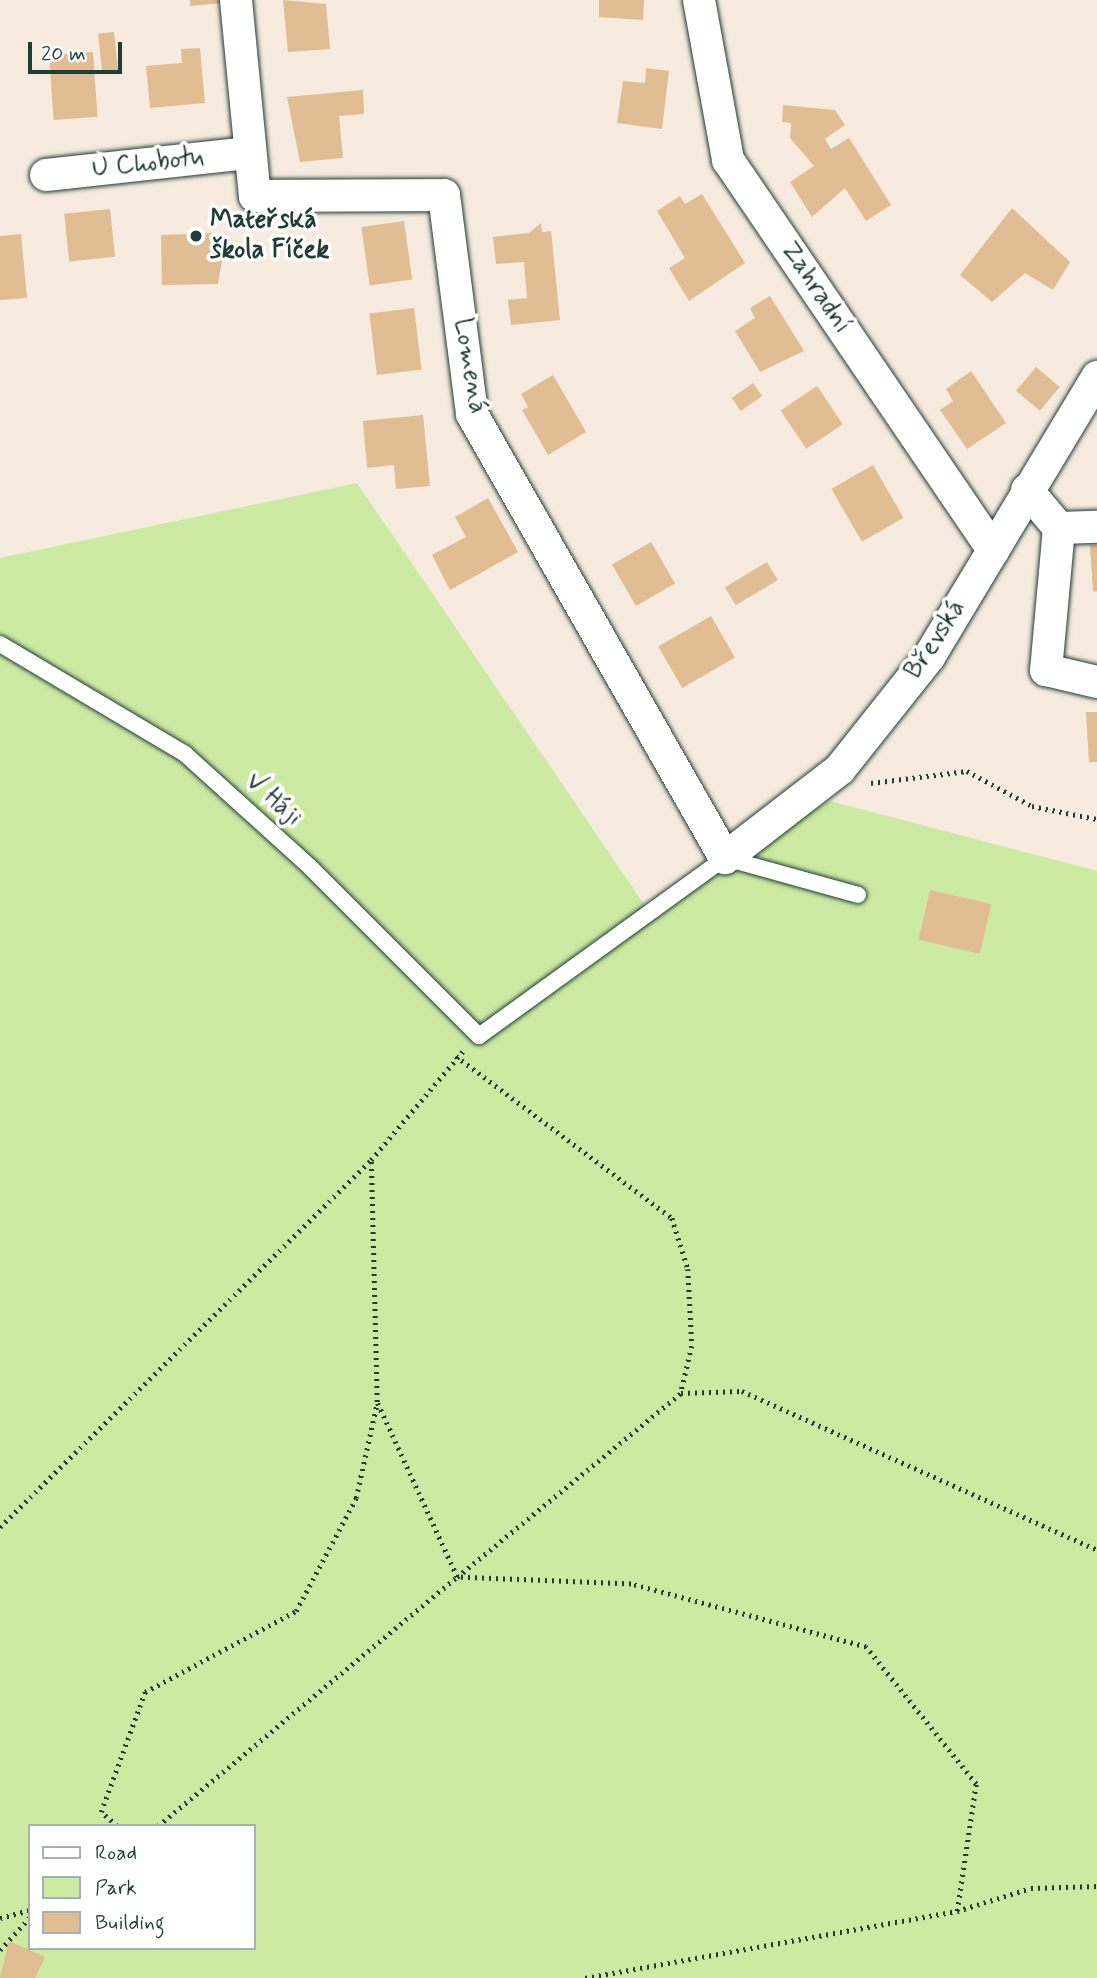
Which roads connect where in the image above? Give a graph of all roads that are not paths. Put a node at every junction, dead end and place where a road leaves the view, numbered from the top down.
1 (236, 0) edge
2 (699, 0) edge
3 (250, 153) junction
4 (46, 175) dead end
5 (1097, 377) edge
6 (1027, 490) junction
7 (1097, 527) edge
8 (1059, 528) junction
9 (993, 550) junction
10 (0, 644) edge
11 (1097, 682) edge
12 (724, 858) junction
13 (858, 895) dead end

1 - 3 street, Lomená
2 - 9 street, Zahradní
3 - 4 street, U Chobotu
3 - 12 street, Lomená
5 - 6 street, Břevská
6 - 8 street
6 - 9 street, Břevská
7 - 8 street
8 - 11 street
9 - 12 street, Břevská
10 - 12 lane, V Háji
12 - 13 lane

